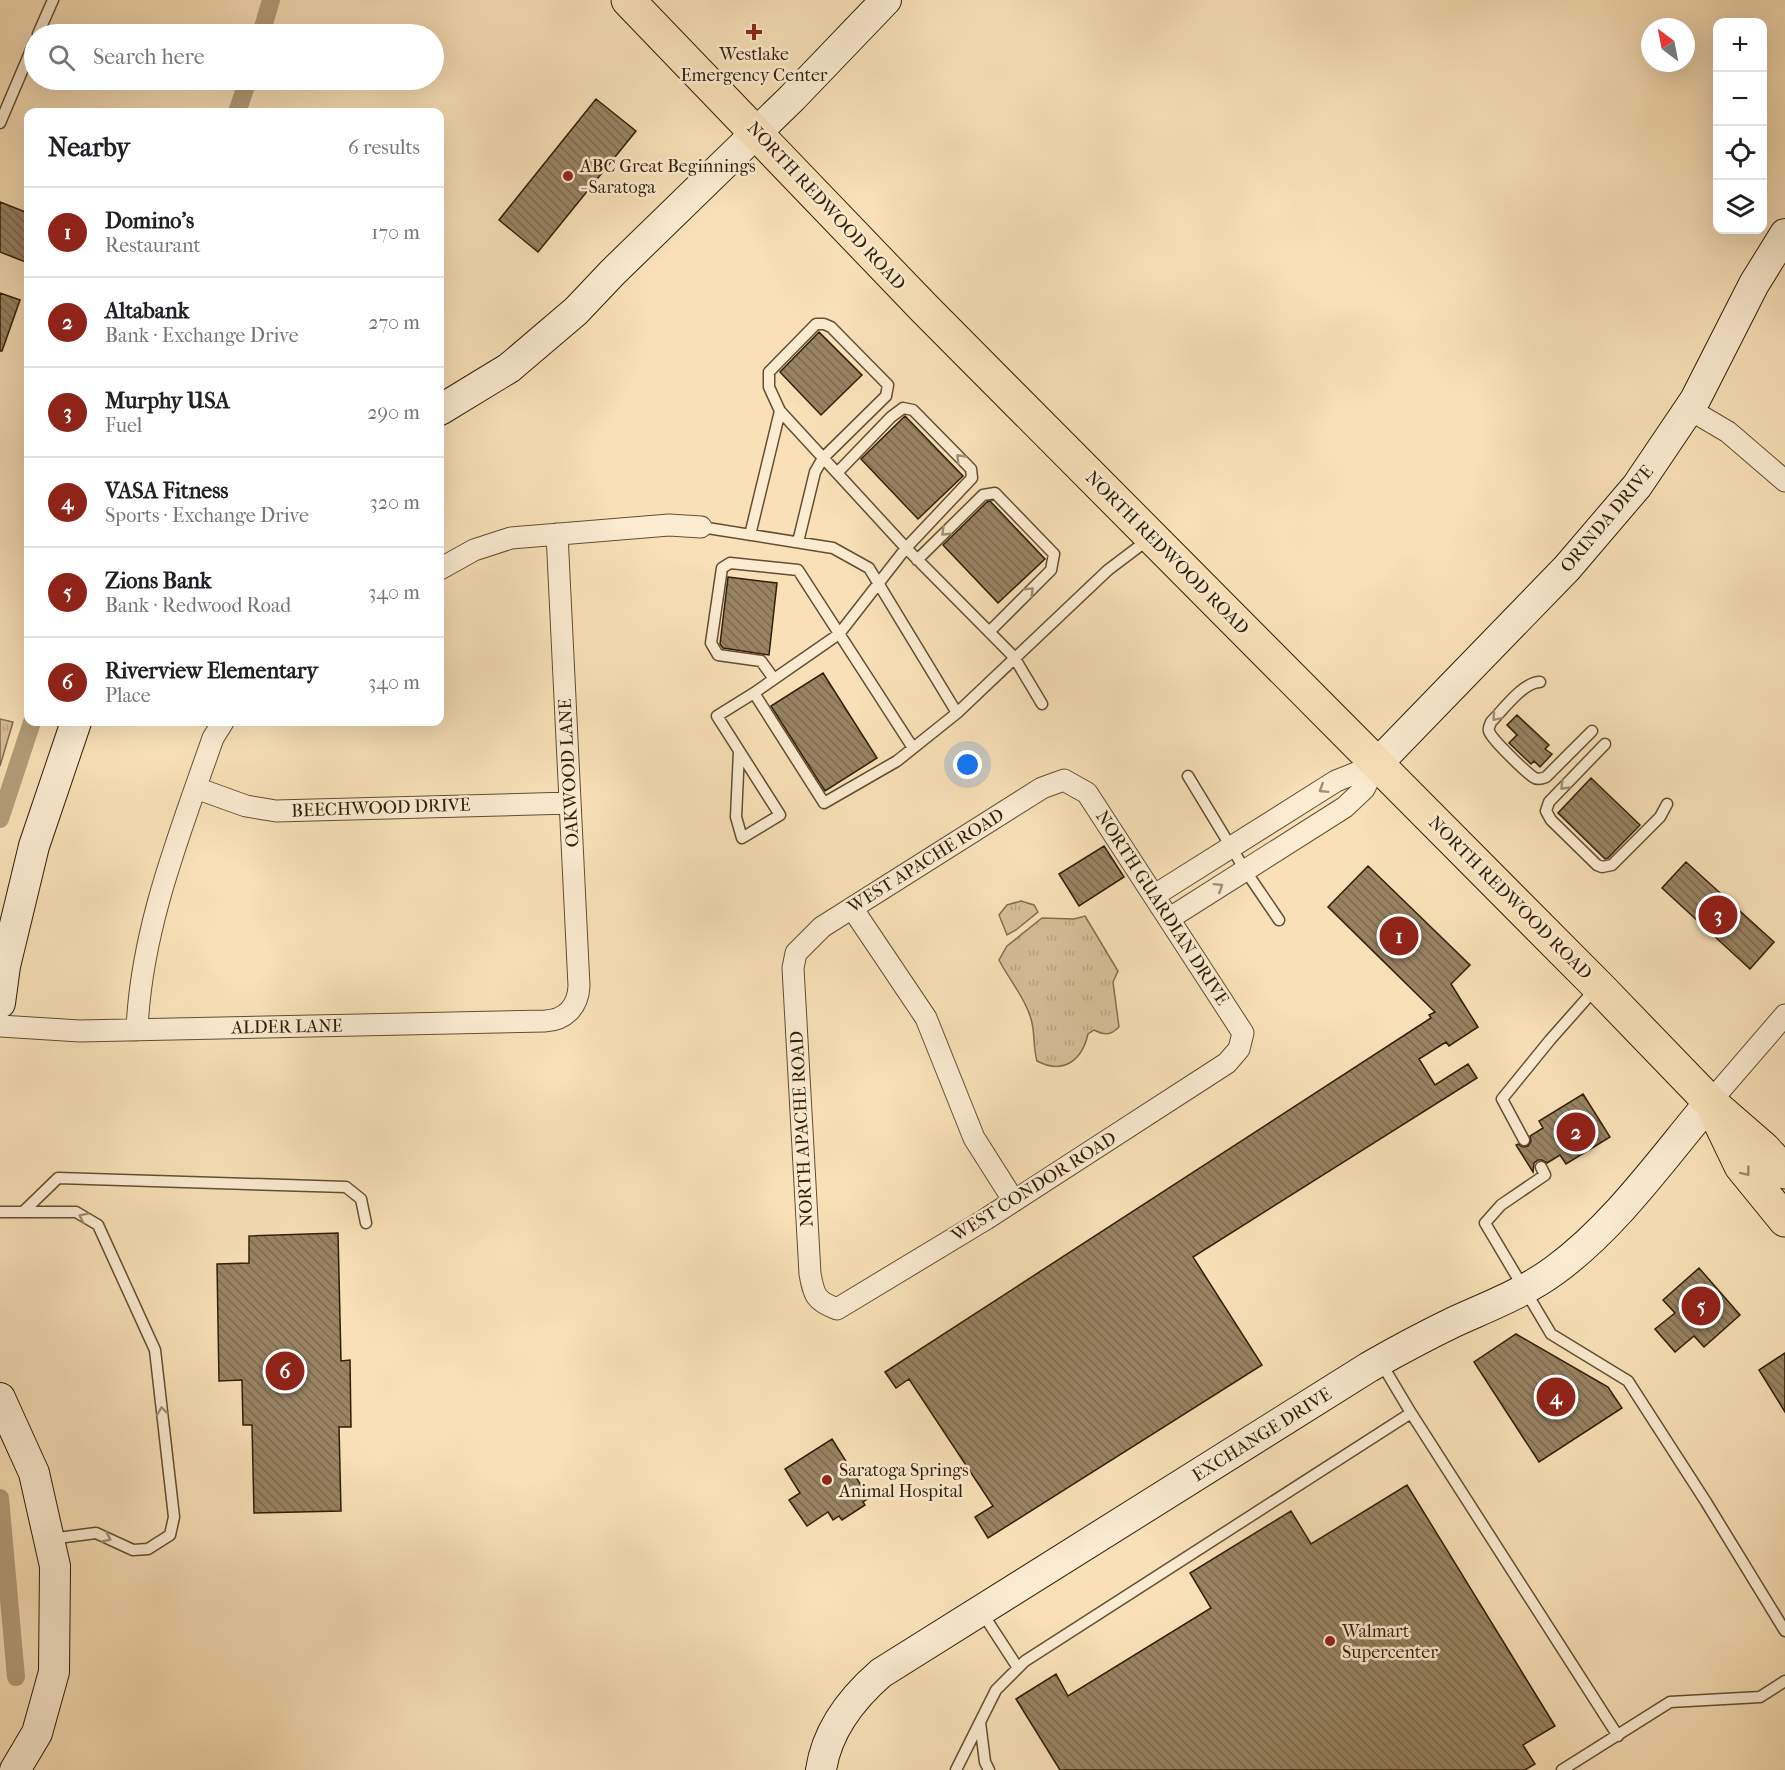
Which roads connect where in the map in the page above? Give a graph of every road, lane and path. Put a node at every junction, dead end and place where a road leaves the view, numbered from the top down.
1 (53, 0) edge
2 (628, 0) edge
3 (886, 0) edge
4 (42, 24) edge
5 (24, 67) edge
6 (0, 123) edge
7 (757, 132) junction
8 (1785, 234) edge
9 (444, 408) edge
10 (1689, 409) junction
11 (780, 411) junction
12 (823, 458) junction
13 (837, 473) junction
14 (1784, 479) edge
15 (701, 527) joint
16 (557, 534) junction
17 (750, 535) junction
18 (1151, 537) junction
19 (798, 542) junction
20 (906, 548) junction
21 (917, 560) junction
22 (444, 567) edge
23 (878, 582) junction
24 (989, 632) junction
25 (839, 634) junction
26 (1014, 657) junction
27 (774, 679) junction
28 (1540, 682) dead end
29 (754, 693) junction
30 (1042, 704) dead end
31 (957, 714) junction
32 (75, 726) edge
33 (220, 726) edge
34 (1592, 731) dead end
35 (1605, 744) dead end
36 (913, 748) junction
37 (739, 751) junction
38 (1376, 765) junction
39 (1188, 776) dead end
40 (1064, 780) joint
41 (196, 788) junction
42 (570, 803) junction
43 (1667, 804) dead end
44 (1231, 847) junction
45 (1245, 870) junction
46 (1155, 895) junction
47 (852, 908) junction
48 (1170, 918) junction
49 (1279, 920) dead end
50 (796, 953) joint
51 (1598, 986) junction
52 (0, 1003) edge
53 (571, 1010) joint
54 (1785, 1015) edge
55 (0, 1026) edge
56 (137, 1030) junction
57 (1239, 1049) joint
58 (1710, 1102) junction
59 (1524, 1140) dead end
60 (1541, 1167) dead end
61 (1785, 1172) edge
62 (1014, 1201) junction
63 (0, 1212) edge
64 (23, 1212) junction
65 (1785, 1220) edge
66 (366, 1223) dead end
67 (1524, 1290) junction
68 (821, 1303) joint
69 (1380, 1361) junction
70 (0, 1398) edge
71 (1411, 1413) junction
72 (50, 1539) junction
73 (981, 1611) junction
74 (1785, 1631) edge
75 (1018, 1668) junction
76 (1785, 1681) edge
77 (980, 1722) junction
78 (1618, 1736) junction
79 (15, 1770) edge
80 (821, 1770) edge
81 (956, 1770) edge
82 (988, 1770) edge
83 (1562, 1770) edge

1 - 4 lane
2 - 7 main road, NORTH REDWOOD ROAD
3 - 7 street
5 - 6 lane
7 - 9 street
7 - 18 main road, NORTH REDWOOD ROAD
8 - 10 street, ORINDA DRIVE
10 - 14 street
10 - 38 street, ORINDA DRIVE
11 - 12 lane
11 - 12 lane
11 - 17 lane
12 - 13 lane
12 - 19 lane
13 - 20 lane
20 -> 13 lane
15 - 16 street
15 - 17 lane
16 - 22 street
16 - 42 street, OAKWOOD LANE
17 - 19 lane
18 - 26 lane
18 - 38 main road, NORTH REDWOOD ROAD
19 - 23 lane
20 - 21 lane
20 - 23 lane
21 - 24 lane
24 -> 21 lane
23 - 25 lane
23 - 31 lane
24 - 26 lane
25 - 27 lane
25 - 27 lane
25 - 36 lane
26 - 30 lane
26 - 31 lane
27 - 29 lane
28 -> 34 lane
29 - 36 lane
29 - 37 lane
31 - 36 lane
32 - 52 street
33 - 41 street
35 -> 43 lane
37 - 37 lane
38 -> 44 street
38 - 45 street
38 - 51 main road, NORTH REDWOOD ROAD
39 - 44 lane
40 - 46 street, NORTH GUARDIAN DRIVE
40 - 47 street, WEST APACHE ROAD
41 - 42 street, BEECHWOOD DRIVE
41 - 56 street
42 - 53 street, OAKWOOD LANE
44 - 45 lane
44 - 46 street
48 -> 45 street
45 - 49 lane
46 - 48 street, NORTH GUARDIAN DRIVE
47 - 50 street, WEST APACHE ROAD
47 - 62 street
48 - 57 street, NORTH GUARDIAN DRIVE
50 - 68 street, NORTH APACHE ROAD
51 - 58 main road, NORTH REDWOOD ROAD
51 - 59 lane
53 - 56 street, ALDER LANE
54 - 58 street
55 - 56 street, ALDER LANE
57 - 62 street, WEST CONDOR ROAD
58 - 61 main road
58 -> 65 main road
58 - 67 street, EXCHANGE DRIVE
60 - 67 lane
62 - 68 street, WEST CONDOR ROAD
63 - 64 lane
64 - 66 lane
72 -> 64 lane
67 - 69 street, EXCHANGE DRIVE
67 - 74 lane
69 - 71 lane
69 - 73 street, EXCHANGE DRIVE
70 - 72 street
71 - 75 lane
71 - 78 lane
72 - 79 street
73 - 75 lane
73 - 80 street, EXCHANGE DRIVE
75 - 77 lane
76 - 78 lane
77 - 81 lane
77 - 82 lane
78 - 83 lane

